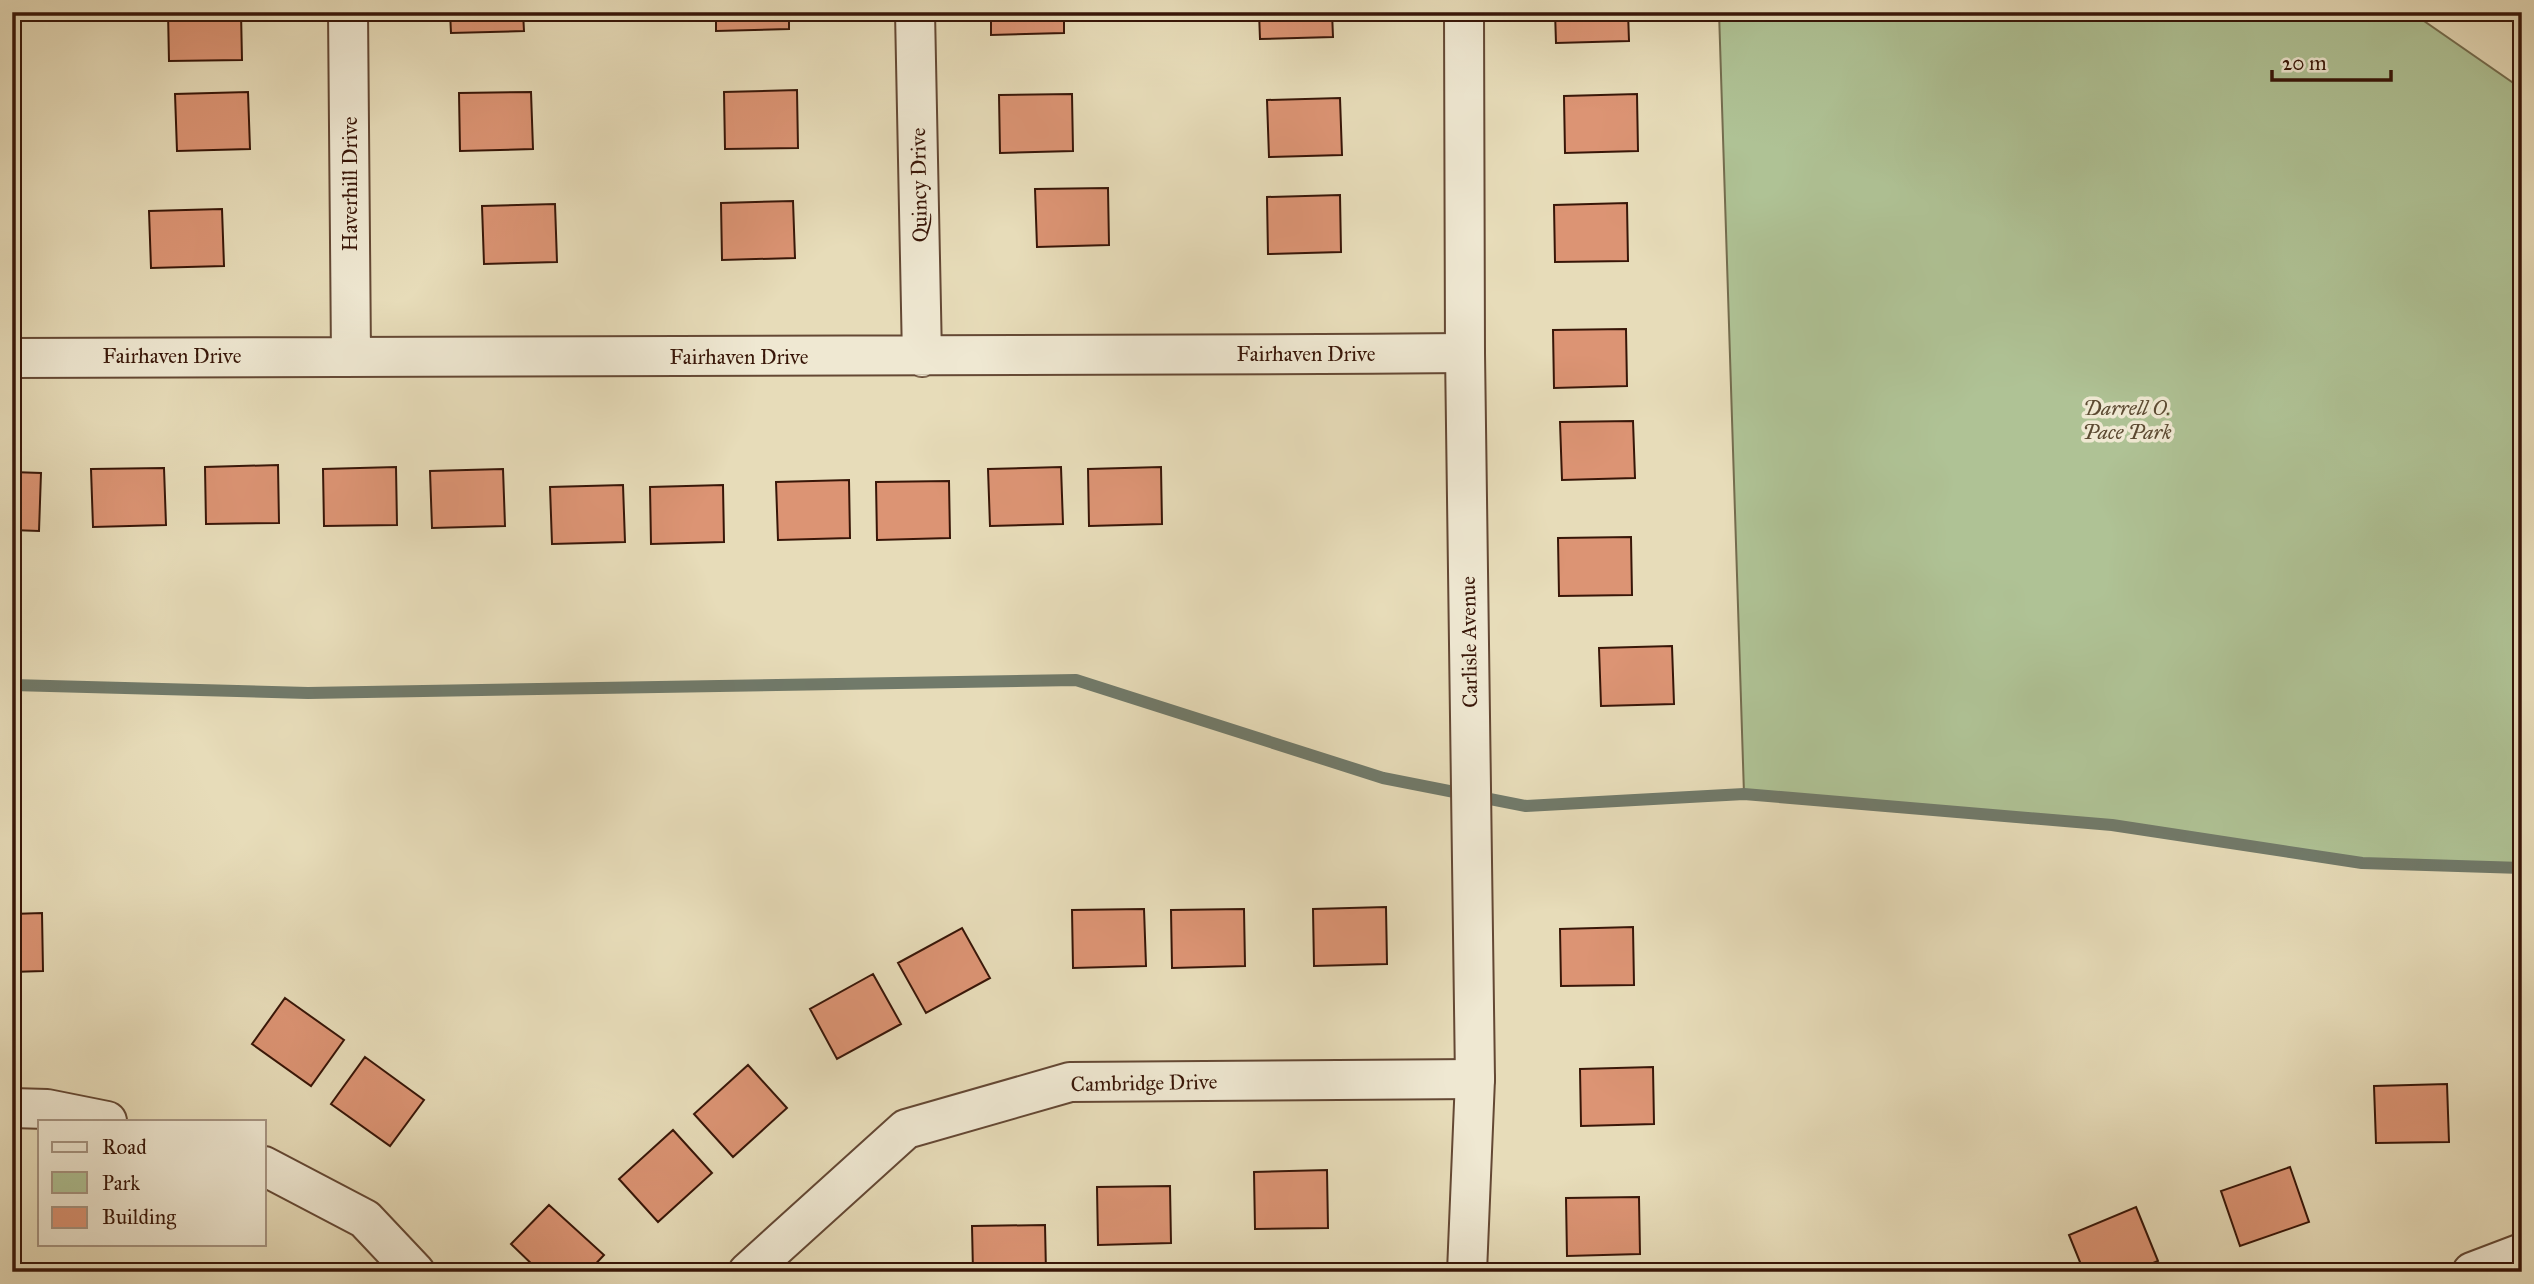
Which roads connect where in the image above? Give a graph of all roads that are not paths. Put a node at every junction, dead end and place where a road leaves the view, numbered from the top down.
1 (348, 12) edge
2 (915, 12) edge
3 (1464, 12) edge
4 (1465, 352) junction
5 (351, 355) junction
6 (922, 357) junction
7 (12, 358) edge
8 (1475, 1079) junction
9 (12, 1108) edge
10 (102, 1120) edge
11 (266, 1167) edge
12 (2522, 1253) edge
13 (415, 1272) edge
14 (748, 1272) edge
15 (1467, 1272) edge
16 (2472, 1272) edge

1 - 5 street, Haverhill Drive
2 - 6 street, Quincy Drive
3 - 4 street, Carlisle Avenue
4 - 6 street, Fairhaven Drive
4 - 8 street, Carlisle Avenue
5 - 6 street, Fairhaven Drive
5 - 7 street, Fairhaven Drive
8 - 14 street, Cambridge Drive
8 - 15 street, Carlisle Avenue
9 - 10 street
11 - 13 street
12 - 16 street

